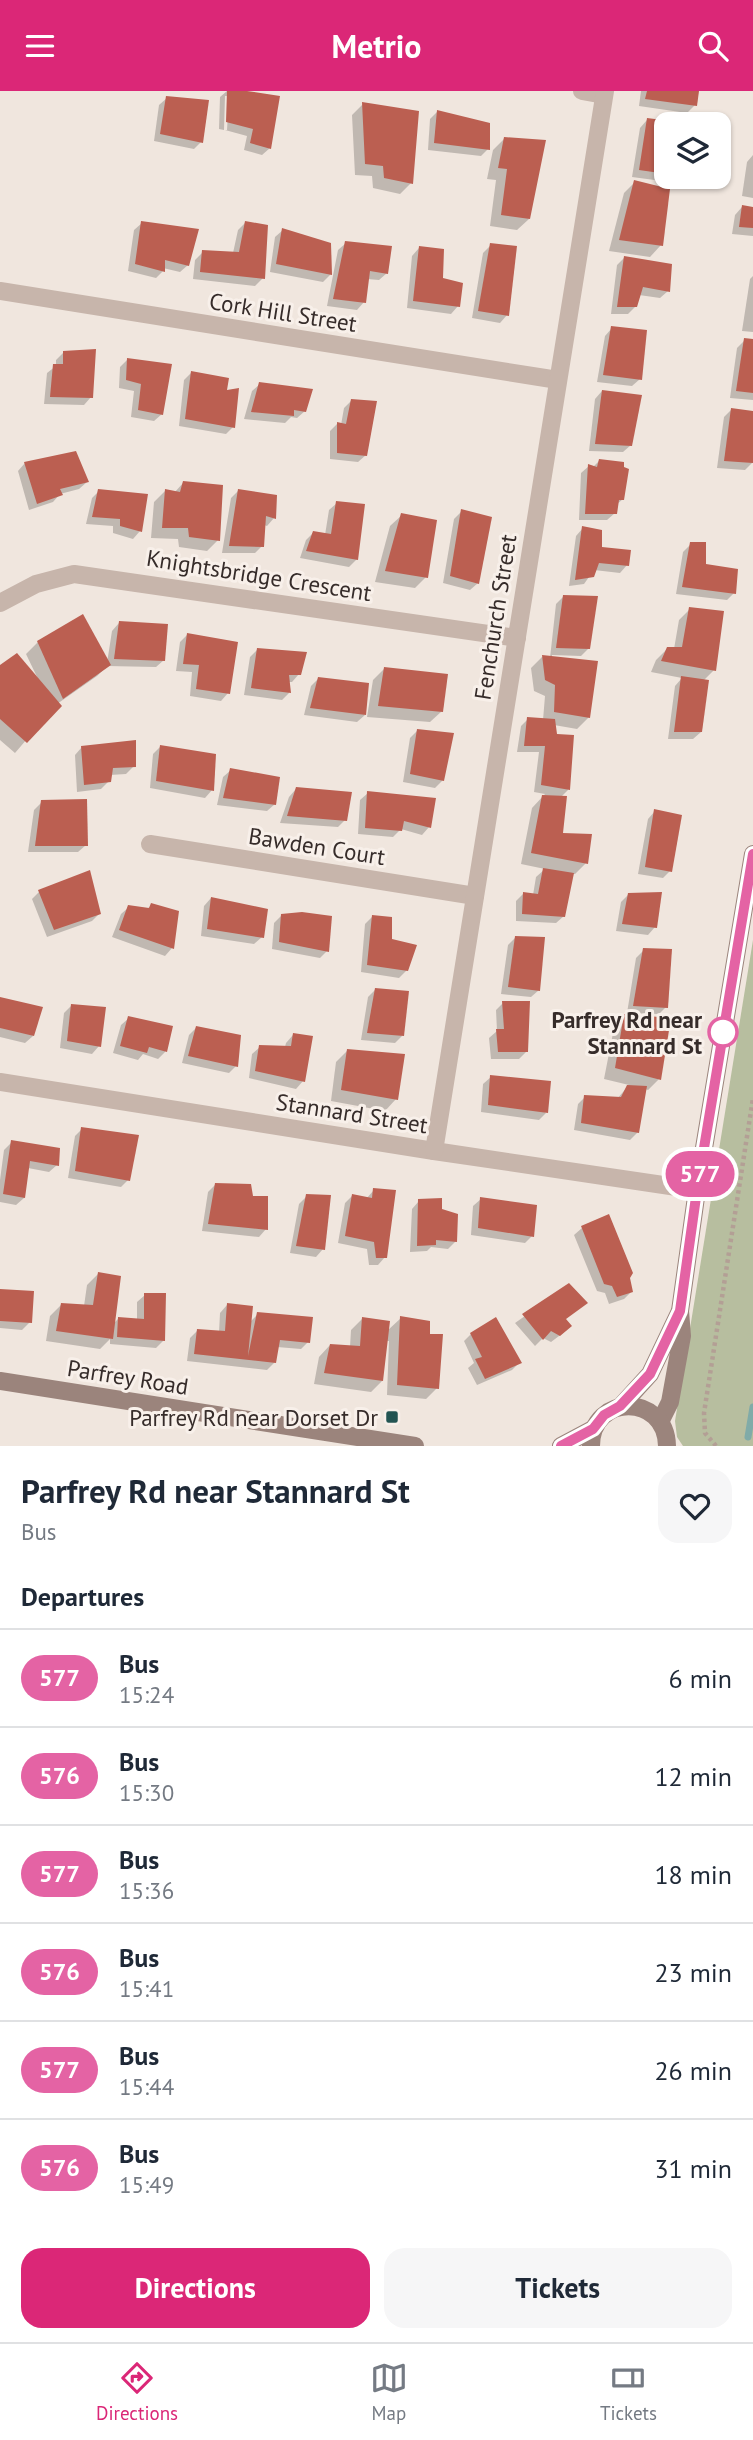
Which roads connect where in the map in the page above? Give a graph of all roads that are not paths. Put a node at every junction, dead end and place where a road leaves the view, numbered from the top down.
1 (582, 91) edge
2 (605, 93) edge
3 (0, 291) edge
4 (558, 380) junction
5 (0, 603) edge
6 (517, 638) junction
7 (150, 844) dead end
8 (753, 854) edge
9 (475, 896) junction
10 (0, 1082) edge
11 (434, 1151) junction
12 (697, 1190) junction
13 (680, 1311) junction
14 (0, 1381) edge
15 (620, 1406) junction
16 (660, 1422) junction
17 (592, 1438) edge
18 (415, 1446) edge
19 (561, 1446) edge
20 (667, 1446) edge

1 - 2 street
2 - 4 street, Fenchurch Street
3 - 4 street, Cork Hill Street
4 - 6 street, Fenchurch Street
5 - 6 street, Knightsbridge Crescent
6 - 9 street, Fenchurch Street
7 - 9 street, Bawden Court
8 - 12 main road
9 - 11 street, Fenchurch Street
10 - 11 street, Stannard Street
11 - 12 street, Stannard Street
12 - 13 main road
13 - 15 main road
13 - 16 main road
14 - 18 main road, Parfrey Road
15 - 16 main road
15 - 17 main road
16 - 20 main road
17 - 19 main road

